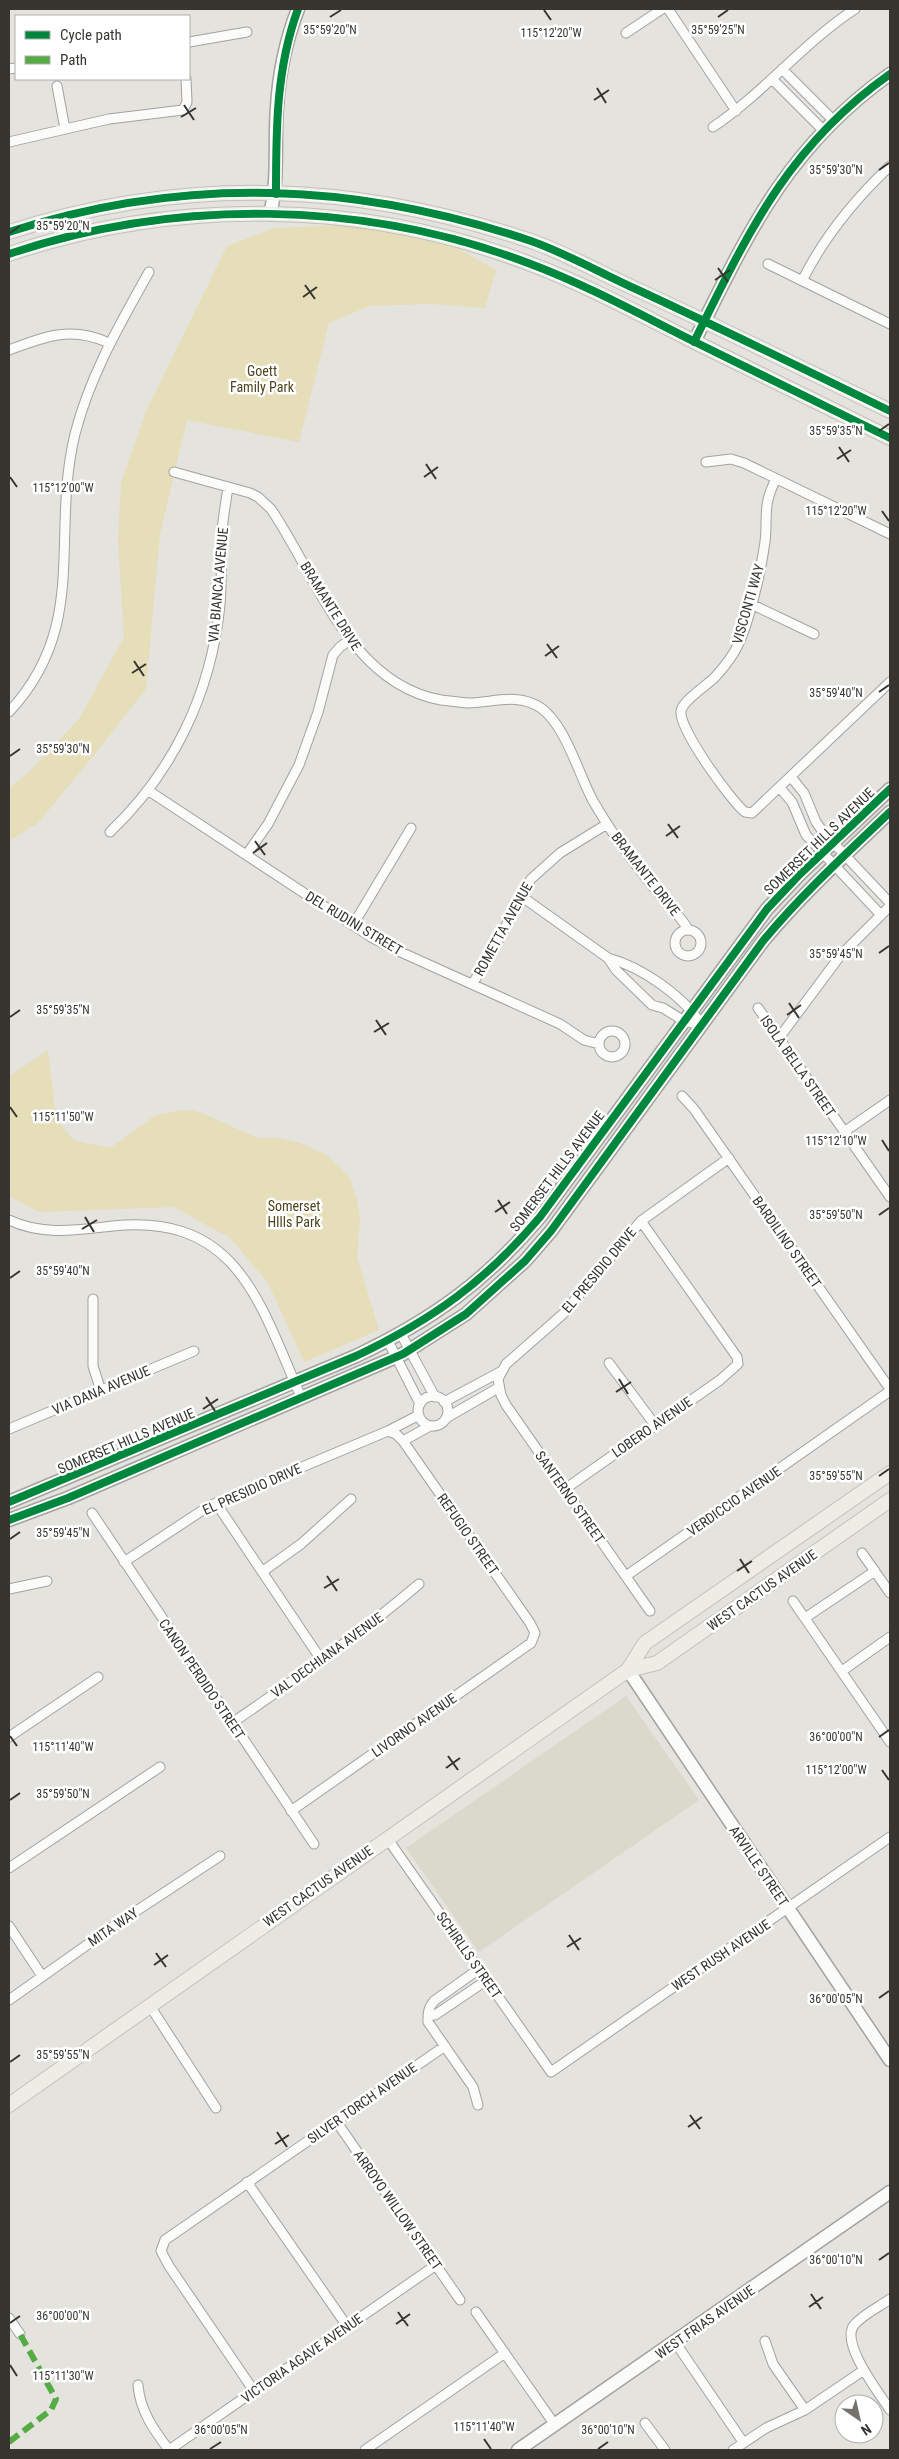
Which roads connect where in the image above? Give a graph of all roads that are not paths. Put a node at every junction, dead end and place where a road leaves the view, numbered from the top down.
1 (298, 9) edge
2 (662, 9) edge
3 (668, 9) edge
4 (855, 9) edge
5 (248, 32) dead end
6 (626, 33) dead end
7 (190, 42) edge
8 (782, 68) junction
9 (890, 74) edge
10 (772, 79) junction
11 (186, 80) edge
12 (57, 86) dead end
13 (736, 111) junction
14 (833, 120) junction
15 (713, 127) dead end
16 (65, 128) junction
17 (823, 130) junction
18 (9, 142) edge
19 (890, 166) edge
20 (276, 194) junction
21 (270, 214) junction
22 (9, 232) edge
23 (9, 254) edge
24 (768, 264) dead end
25 (149, 272) dead end
26 (802, 281) junction
27 (705, 320) junction
28 (890, 324) edge
29 (694, 342) junction
30 (109, 344) junction
31 (9, 350) edge
32 (890, 412) edge
33 (890, 438) edge
34 (706, 462) dead end
35 (174, 472) dead end
36 (776, 479) junction
37 (228, 487) junction
38 (890, 534) edge
39 (751, 604) junction
40 (814, 634) dead end
41 (350, 640) junction
42 (890, 682) edge
43 (9, 712) edge
44 (791, 777) junction
45 (780, 788) junction
46 (890, 789) edge
47 (149, 792) junction
48 (890, 812) edge
49 (607, 824) junction
50 (411, 828) dead end
51 (110, 832) dead end
52 (833, 843) junction
53 (822, 853) junction
54 (247, 854) junction
55 (844, 854) junction
56 (833, 865) junction
57 (521, 896) junction
58 (890, 904) edge
59 (881, 915) junction
60 (353, 925) junction
61 (688, 930) dead end
62 (608, 958) junction
63 (473, 983) junction
64 (758, 1008) dead end
65 (692, 1010) junction
66 (684, 1021) junction
67 (702, 1025) junction
68 (779, 1038) junction
69 (599, 1044) dead end
70 (682, 1096) dead end
71 (890, 1100) edge
72 (844, 1132) junction
73 (729, 1158) junction
74 (890, 1197) edge
75 (9, 1220) edge
76 (641, 1221) junction
77 (93, 1299) dead end
78 (401, 1334) junction
79 (388, 1341) junction
80 (410, 1350) junction
81 (194, 1351) dead end
82 (396, 1357) junction
83 (609, 1363) dead end
84 (499, 1380) junction
85 (295, 1382) junction
86 (890, 1390) edge
87 (101, 1391) junction
88 (302, 1397) junction
89 (435, 1397) junction
90 (444, 1402) junction
91 (420, 1404) junction
92 (419, 1415) junction
93 (446, 1418) junction
94 (655, 1425) junction
95 (430, 1426) junction
96 (9, 1430) edge
97 (392, 1433) junction
98 (403, 1441) junction
99 (890, 1473) edge
100 (565, 1489) junction
101 (352, 1499) dead end
102 (890, 1500) edge
103 (9, 1502) edge
104 (216, 1503) junction
105 (92, 1513) dead end
106 (9, 1520) edge
107 (862, 1553) dead end
108 (124, 1562) junction
109 (875, 1571) junction
110 (262, 1572) junction
111 (626, 1576) junction
112 (48, 1581) dead end
113 (419, 1584) dead end
114 (9, 1588) edge
115 (890, 1593) edge
116 (792, 1601) dead end
117 (650, 1611) dead end
118 (806, 1618) junction
119 (535, 1636) joint
120 (890, 1637) edge
121 (322, 1661) junction
122 (628, 1670) junction
123 (842, 1671) junction
124 (98, 1677) dead end
125 (232, 1723) junction
126 (9, 1738) edge
127 (890, 1742) edge
128 (160, 1767) dead end
129 (291, 1811) junction
130 (890, 1837) edge
131 (387, 1838) junction
132 (314, 1844) dead end
133 (220, 1856) dead end
134 (9, 1868) edge
135 (788, 1909) junction
136 (9, 1926) edge
137 (479, 1969) junction
138 (42, 1976) junction
139 (487, 1980) junction
140 (9, 2000) edge
141 (150, 2006) junction
142 (428, 2015) junction
143 (445, 2046) junction
144 (890, 2060) edge
145 (551, 2072) joint
146 (9, 2105) edge
147 (478, 2105) dead end
148 (216, 2108) dead end
149 (336, 2121) junction
150 (247, 2182) junction
151 (890, 2192) edge
152 (436, 2265) junction
153 (890, 2299) edge
154 (460, 2300) dead end
155 (476, 2312) dead end
156 (9, 2318) edge
157 (347, 2326) junction
158 (20, 2334) dead end
159 (675, 2342) junction
160 (765, 2342) dead end
161 (505, 2353) junction
162 (864, 2370) junction
163 (138, 2385) dead end
164 (254, 2391) junction
165 (805, 2410) junction
166 (890, 2410) edge
167 (645, 2423) dead end
168 (554, 2425) junction
169 (743, 2442) junction
170 (169, 2450) edge
171 (365, 2450) edge
172 (518, 2450) edge
173 (664, 2450) edge
174 (733, 2450) edge

1 - 20 main road
2 - 6 street
3 - 13 street
4 - 8 street
5 - 7 street
8 - 10 street
8 - 14 street
9 - 14 main road
10 - 13 street
10 - 17 street
11 - 16 street
12 - 16 street
13 - 15 street
14 - 17 main road
16 - 18 street
17 - 27 main road
19 - 26 street
20 - 21 main road
20 - 22 main road
20 - 27 main road
21 - 23 main road
21 - 29 main road
24 - 26 street
25 - 30 street
26 - 28 street
27 - 29 main road
27 - 32 main road
29 - 33 main road
30 - 31 street
30 - 43 street
34 - 36 street
35 - 37 street, BRAMANTE DRIVE
36 - 38 street
36 - 39 street, VISCONTI WAY
37 - 41 street, BRAMANTE DRIVE
37 - 47 street, VIA BIANCA AVENUE
39 - 40 street
39 - 45 street, VISCONTI WAY
41 - 49 street, BRAMANTE DRIVE
41 - 54 street
42 - 44 street
44 - 45 street
44 - 52 street
45 - 53 street
46 - 52 main road, SOMERSET HILLS AVENUE
47 - 51 street, VIA BIANCA AVENUE
47 - 54 street, DEL RUDINI STREET
48 - 55 main road, SOMERSET HILLS AVENUE
49 - 57 street, ROMETTA AVENUE
49 - 61 street, BRAMANTE DRIVE
50 - 60 street
52 - 53 main road, SOMERSET HILLS AVENUE
52 - 55 street
53 - 56 street
53 - 65 main road, SOMERSET HILLS AVENUE
54 - 60 street, DEL RUDINI STREET
55 - 56 main road, SOMERSET HILLS AVENUE
55 - 58 street
56 - 59 street
56 - 67 main road, SOMERSET HILLS AVENUE
57 - 62 street
57 - 63 street, ROMETTA AVENUE
58 - 59 street
59 - 68 street
60 - 63 street, DEL RUDINI STREET
62 - 65 street
62 - 66 street
63 - 69 street, DEL RUDINI STREET
64 - 68 street, ISOLA BELLA STREET
65 - 66 main road, SOMERSET HILLS AVENUE
65 - 67 street
66 - 67 street
66 - 78 main road, SOMERSET HILLS AVENUE
67 - 80 main road, SOMERSET HILLS AVENUE
68 - 72 street, ISOLA BELLA STREET
70 - 73 street, BARDILINO STREET
71 - 72 street
72 - 74 street, ISOLA BELLA STREET
73 - 76 street, EL PRESIDIO DRIVE
73 - 86 street, BARDILINO STREET
75 - 85 street
76 - 84 street, EL PRESIDIO DRIVE
76 - 94 street, LOBERO AVENUE
77 - 87 street
78 - 79 main road, SOMERSET HILLS AVENUE
78 - 80 street
79 - 82 street
79 - 85 main road, SOMERSET HILLS AVENUE
80 - 82 main road, SOMERSET HILLS AVENUE
80 - 89 street
81 - 87 street, VIA DANA AVENUE
82 - 88 main road, SOMERSET HILLS AVENUE
82 - 91 street
83 - 94 street
84 - 90 street, EL PRESIDIO DRIVE
84 - 93 street, EL PRESIDIO DRIVE
84 - 100 street, SANTERNO STREET
85 - 88 street
85 - 103 main road, SOMERSET HILLS AVENUE
86 - 111 street, VERDICCIO AVENUE
87 - 96 street, VIA DANA AVENUE
88 - 106 main road, SOMERSET HILLS AVENUE
89 - 90 street
89 - 91 street
90 - 93 street
91 - 92 street
92 - 95 street
92 - 97 street, EL PRESIDIO DRIVE
93 - 95 street
94 - 100 street, LOBERO AVENUE
95 - 98 street
97 - 98 street, REFUGIO STREET
97 - 104 street, EL PRESIDIO DRIVE
98 - 119 street, REFUGIO STREET
99 - 122 main road, WEST CACTUS AVENUE
100 - 111 street, SANTERNO STREET
101 - 110 street
102 - 122 main road, WEST CACTUS AVENUE
104 - 108 street, EL PRESIDIO DRIVE
104 - 110 street
105 - 108 street, CANON PERDIDO STREET
107 - 109 street
108 - 125 street, CANON PERDIDO STREET
109 - 115 street
109 - 118 street
110 - 121 street
111 - 117 street, SANTERNO STREET
112 - 114 street
113 - 121 street, VAL DECHIANA AVENUE
116 - 118 street
118 - 123 street
119 - 129 street, LIVORNO AVENUE
120 - 123 street
121 - 125 street, VAL DECHIANA AVENUE
122 - 131 main road, WEST CACTUS AVENUE
122 - 135 main road, ARVILLE STREET
123 - 127 street
124 - 126 street
125 - 129 street, CANON PERDIDO STREET
128 - 134 street
129 - 132 street, CANON PERDIDO STREET
130 - 135 street, WEST RUSH AVENUE
131 - 137 street, SCHIRLLS STREET
131 - 141 main road, WEST CACTUS AVENUE
133 - 138 street, MITA WAY
135 - 144 main road, ARVILLE STREET
135 - 145 street, WEST RUSH AVENUE
136 - 138 street
137 - 139 street, SCHIRLLS STREET
137 - 142 street
138 - 140 street, MITA WAY
139 - 142 street
139 - 145 street, SCHIRLLS STREET
141 - 146 main road, WEST CACTUS AVENUE
141 - 148 street
142 - 143 street
143 - 147 street
143 - 149 street, SILVER TORCH AVENUE
149 - 150 street, SILVER TORCH AVENUE
149 - 152 street, ARROYO WILLOW STREET
150 - 157 street
150 - 164 street, SILVER TORCH AVENUE
151 - 159 main road, WEST FRIAS AVENUE
152 - 154 street, ARROYO WILLOW STREET
152 - 157 street, VICTORIA AGAVE AVENUE
153 - 162 street
155 - 161 street
156 - 158 street
157 - 164 street, VICTORIA AGAVE AVENUE
159 - 168 main road, WEST FRIAS AVENUE
159 - 169 street
160 - 165 street
161 - 168 street
161 - 171 street
162 - 165 street
162 - 166 street
163 - 170 street
164 - 170 street, VICTORIA AGAVE AVENUE
165 - 169 street
167 - 173 street
168 - 172 main road, WEST FRIAS AVENUE
169 - 174 street

